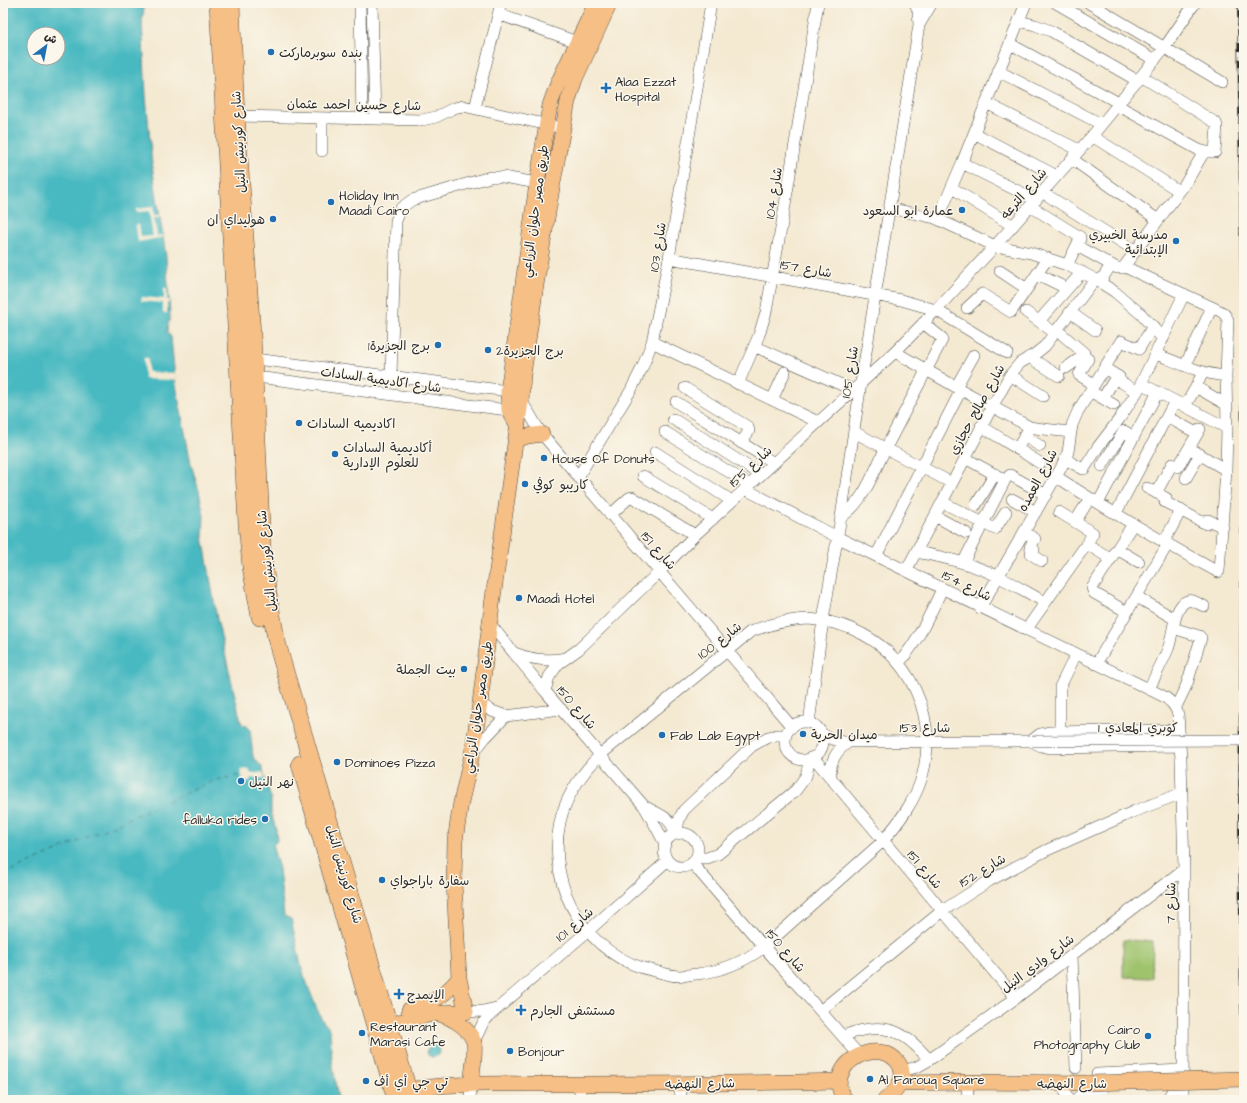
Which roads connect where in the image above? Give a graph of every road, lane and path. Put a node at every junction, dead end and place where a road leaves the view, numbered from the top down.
1 (218, 3) edge
2 (231, 3) edge
3 (360, 3) edge
4 (372, 3) edge
5 (501, 3) edge
6 (596, 3) edge
7 (610, 3) edge
8 (711, 3) edge
9 (818, 3) edge
10 (915, 3) edge
11 (932, 3) edge
12 (1025, 3) edge
13 (1056, 3) edge
14 (1089, 3) edge
15 (1193, 6) edge
16 (498, 14) junction
17 (360, 21) junction
18 (372, 21) junction
19 (1019, 21) junction
20 (918, 25) junction
21 (577, 42) junction
22 (1010, 44) junction
23 (1165, 47) junction
24 (1155, 60) junction
25 (998, 71) junction
26 (1139, 79) junction
27 (1222, 82) dead end
28 (986, 103) junction
29 (1118, 104) junction
30 (475, 108) junction
31 (236, 116) junction
32 (322, 118) junction
33 (362, 119) junction
34 (375, 119) junction
35 (1102, 124) junction
36 (547, 125) junction
37 (562, 128) junction
38 (974, 133) junction
39 (1092, 136) junction
40 (1079, 150) junction
41 (322, 151) dead end
42 (1209, 152) junction
43 (1072, 159) junction
44 (962, 163) junction
45 (1057, 176) junction
46 (537, 183) junction
47 (952, 188) junction
48 (1179, 192) junction
49 (1036, 199) junction
50 (889, 208) junction
51 (938, 219) junction
52 (1158, 220) junction
53 (1012, 226) junction
54 (995, 246) junction
55 (1077, 246) junction
56 (1136, 251) junction
57 (669, 258) junction
58 (1048, 258) junction
59 (1067, 265) junction
60 (1111, 265) junction
61 (1125, 267) junction
62 (1000, 271) dead end
63 (1082, 272) junction
64 (1037, 274) junction
65 (772, 276) junction
66 (1098, 281) junction
67 (1062, 286) dead end
68 (1027, 289) junction
69 (875, 294) junction
70 (1184, 294) junction
71 (1212, 307) junction
72 (967, 308) dead end
73 (936, 310) junction
74 (1026, 312) dead end
75 (1070, 312) junction
76 (1039, 322) junction
77 (923, 323) junction
78 (1153, 326) junction
79 (1095, 330) dead end
80 (1056, 332) junction
81 (1164, 339) junction
82 (652, 342) junction
83 (754, 346) junction
84 (895, 352) junction
85 (974, 354) dead end
86 (1007, 354) dead end
87 (1156, 354) junction
88 (1029, 357) junction
89 (245, 358) junction
90 (1088, 359) dead end
91 (1185, 366) junction
92 (1104, 368) junction
93 (926, 370) junction
94 (785, 372) dead end
95 (1203, 372) junction
96 (1010, 375) junction
97 (246, 376) junction
98 (1226, 376) junction
99 (396, 377) junction
100 (1114, 380) dead end
101 (738, 384) junction
102 (857, 387) junction
103 (1092, 387) junction
104 (1196, 387) junction
105 (684, 388) dead end
106 (1140, 388) junction
107 (959, 389) junction
108 (508, 391) junction
109 (1158, 392) junction
110 (400, 396) junction
111 (1043, 396) dead end
112 (1103, 398) junction
113 (772, 400) junction
114 (676, 402) dead end
115 (1180, 404) junction
116 (1114, 405) dead end
117 (1227, 405) junction
118 (992, 406) junction
119 (1167, 417) junction
120 (517, 418) junction
121 (673, 419) dead end
122 (818, 422) junction
123 (1142, 423) junction
124 (981, 426) junction
125 (1227, 428) junction
126 (665, 432) dead end
127 (854, 432) junction
128 (1027, 432) junction
129 (1070, 432) junction
130 (1159, 432) junction
131 (542, 434) junction
132 (1134, 437) junction
133 (741, 442) junction
134 (1040, 446) dead end
135 (885, 448) junction
136 (1189, 448) junction
137 (1017, 449) junction
138 (655, 452) dead end
139 (1200, 454) junction
140 (965, 458) junction
141 (1066, 459) junction
142 (774, 463) junction
143 (1040, 463) dead end
144 (1102, 466) dead end
145 (922, 467) junction
146 (1226, 470) junction
147 (995, 474) junction
148 (761, 475) junction
149 (643, 476) dead end
150 (578, 477) junction
151 (1056, 477) junction
152 (1007, 478) junction
153 (1186, 478) dead end
154 (952, 483) junction
155 (747, 487) junction
156 (1046, 496) junction
157 (1012, 499) dead end
158 (732, 501) junction
159 (1094, 501) junction
160 (942, 502) junction
161 (976, 506) dead end
162 (1181, 510) junction
163 (1006, 512) dead end
164 (1036, 512) junction
165 (1059, 512) dead end
166 (1116, 513) junction
167 (610, 515) junction
168 (935, 516) junction
169 (840, 517) junction
170 (713, 519) junction
171 (1075, 522) junction
172 (983, 523) junction
173 (1133, 524) junction
174 (1223, 527) junction
175 (1024, 532) junction
176 (966, 533) dead end
177 (695, 535) junction
178 (837, 537) junction
179 (1166, 543) junction
180 (1083, 549) dead end
181 (1117, 549) junction
182 (916, 552) junction
183 (876, 556) junction
184 (1111, 559) junction
185 (1042, 561) dead end
186 (1139, 562) dead end
187 (963, 563) junction
188 (906, 571) junction
189 (659, 572) junction
190 (998, 576) junction
191 (942, 589) junction
192 (1137, 597) junction
193 (1045, 602) junction
194 (1204, 606) dead end
195 (980, 608) junction
196 (1127, 612) junction
197 (823, 620) junction
198 (1174, 623) junction
199 (490, 624) junction
200 (1026, 630) junction
201 (727, 651) junction
202 (515, 653) junction
203 (1076, 654) junction
204 (565, 658) junction
205 (899, 663) junction
206 (1096, 664) junction
207 (1149, 689) junction
208 (545, 691) junction
209 (480, 703) junction
210 (1176, 707) junction
211 (560, 709) junction
212 (506, 716) junction
213 (809, 722) junction
214 (1179, 730) junction
215 (789, 731) junction
216 (1060, 732) junction
217 (822, 734) junction
218 (1244, 740) edge
219 (928, 741) junction
220 (1032, 741) junction
221 (849, 742) junction
222 (1180, 746) junction
223 (472, 754) junction
224 (600, 755) junction
225 (812, 758) junction
226 (833, 781) junction
227 (1182, 793) junction
228 (644, 806) junction
229 (676, 834) junction
230 (883, 841) junction
231 (664, 844) junction
232 (667, 860) junction
233 (694, 861) junction
234 (1184, 870) junction
235 (942, 911) junction
236 (588, 931) junction
237 (764, 947) junction
238 (1072, 955) junction
239 (459, 978) junction
240 (1016, 998) junction
241 (499, 1007) junction
242 (820, 1010) junction
243 (419, 1012) junction
244 (466, 1012) junction
245 (436, 1013) junction
246 (381, 1023) junction
247 (843, 1036) junction
248 (474, 1042) junction
249 (860, 1055) junction
250 (929, 1060) junction
251 (1076, 1068) dead end
252 (1183, 1071) junction
253 (901, 1077) junction
254 (1244, 1079) edge
255 (839, 1081) junction
256 (967, 1082) junction
257 (1092, 1082) junction
258 (1062, 1083) junction
259 (472, 1084) junction
260 (580, 1084) junction
261 (680, 1084) junction
262 (1179, 1087) junction
263 (402, 1096) edge
264 (470, 1100) edge
265 (580, 1100) edge
266 (681, 1100) edge
267 (846, 1100) edge
268 (885, 1100) edge
269 (968, 1100) edge
270 (1069, 1100) edge
271 (1076, 1100) edge
272 (1167, 1100) edge
273 (1183, 1100) edge

1 - 89 highway, شارع كورنيش النيل
2 - 31 highway, شارع كورنيش النيل
3 - 17 street
4 - 18 street
5 - 16 street
6 - 21 main road, طريق مصر حلوان الزراعي
7 - 37 main road, طريق مصر حلوان الزراعي
8 - 57 street, شارع 103
9 - 65 street, شارع 104
10 - 20 street, شارع 105
11 - 20 street, شارع 105
12 - 19 street
13 - 24 street
14 - 23 street
15 - 23 street, شارع الترعه
16 - 21 street
16 - 30 street
17 - 18 street
17 - 33 street
18 - 34 street
19 - 22 street
19 - 26 street
20 - 50 street, شارع 105
21 - 36 main road, طريق مصر حلوان الزراعي
22 - 25 street
22 - 29 street
23 - 24 street, شارع الترعه
23 - 27 street
24 - 26 street, شارع الترعه
25 - 28 street
25 - 35 street
26 - 29 street, شارع الترعه
26 - 42 street
28 - 38 street
28 - 40 street
29 - 35 street, شارع الترعه
29 - 42 street
30 - 34 street, شارع حسين احمد عثمان
30 - 36 street, شارع حسين احمد عثمان
31 - 32 street, شارع حسين احمد عثمان
31 - 89 highway, شارع كورنيش النيل
32 - 33 street, شارع حسين احمد عثمان
32 - 41 street
33 - 34 street, شارع حسين احمد عثمان
35 - 39 street, شارع الترعه
36 - 37 street, شارع حسين احمد عثمان
36 - 46 main road, طريق مصر حلوان الزراعي
37 - 120 main road, طريق مصر حلوان الزراعي
38 - 44 street
38 - 45 street
39 - 40 street, شارع الترعه
39 - 48 street
40 - 43 street, شارع الترعه
42 - 48 street
43 - 45 street, شارع الترعه
43 - 52 street
44 - 47 street
44 - 49 street
45 - 49 street, شارع الترعه
46 - 99 street
46 - 108 main road, طريق مصر حلوان الزراعي
47 - 51 street
47 - 53 street
48 - 52 street
49 - 53 street, شارع الترعه
49 - 55 street
49 - 56 street
50 - 51 street
50 - 69 street, شارع 105
51 - 54 street
52 - 56 street
53 - 54 street, شارع الترعه
54 - 58 street
54 - 73 street, شارع الترعه
55 - 59 street
55 - 60 street
56 - 61 street
57 - 65 street, شارع 157
57 - 82 street, شارع 103
58 - 59 street
58 - 64 street
59 - 63 street
60 - 61 street
60 - 66 street, شارع صالح حجازي
61 - 70 street
62 - 68 street
63 - 66 street
63 - 76 street
64 - 67 street
64 - 68 street
65 - 69 street, شارع 157
65 - 83 street, شارع 104
66 - 75 street, شارع صالح حجازي
66 - 78 street
68 - 72 street
69 - 73 street, شارع 157
69 - 102 street, شارع 105
70 - 71 street
70 - 81 street
71 - 91 street
71 - 98 street
73 - 77 street, شارع الترعه
73 - 86 street, شارع 157
74 - 76 street
75 - 79 street
75 - 80 street, شارع صالح حجازي
76 - 80 street
77 - 84 street, شارع الترعه
77 - 93 street
78 - 81 street
78 - 92 street, شارع العمده
80 - 88 street, شارع صالح حجازي
80 - 88 street
81 - 87 street
82 - 101 street
82 - 150 street, شارع 103
83 - 101 street, شارع 104
83 - 102 street
84 - 93 street
84 - 102 street, شارع الترعه
85 - 107 street
87 - 91 street
87 - 106 street
88 - 96 street, شارع صالح حجازي
89 - 97 highway, شارع كورنيش النيل
89 - 99 street, شارع اكاديمية السادات
90 - 103 street
91 - 95 street
92 - 103 street, شارع العمده
92 - 106 street
93 - 107 street
93 - 135 street
94 - 113 street
95 - 98 street
95 - 104 street
96 - 111 street
96 - 118 street, شارع صالح حجازي
97 - 110 street, شارع اكاديمية السادات
97 - 246 highway, شارع كورنيش النيل
98 - 117 street
99 - 108 street, شارع اكاديمية السادات
99 - 110 street
100 - 112 street
101 - 113 street
102 - 122 street, شارع 155
102 - 127 street, شارع 105
103 - 112 street
103 - 129 street, شارع العمده
104 - 115 street
104 - 117 street
105 - 133 street
106 - 109 street
106 - 141 street
107 - 118 street
107 - 145 street
108 - 120 main road, طريق مصر حلوان الزراعي
109 - 115 street
109 - 123 street
110 - 120 street, شارع اكاديمية السادات
112 - 116 street
113 - 122 street
114 - 133 street
115 - 119 street
115 - 125 street
117 - 125 street
118 - 124 street, شارع صالح حجازي
118 - 128 street
119 - 130 street
119 - 136 street
120 - 131 street, شارع 151
120 - 131 main road
120 - 199 main road, طريق مصر حلوان الزراعي
121 - 148 street
122 - 142 street, شارع 155
123 - 130 street
123 - 132 street
124 - 137 street
124 - 140 street, شارع صالح حجازي
125 - 146 street
126 - 155 street, شارع 154
127 - 135 street
127 - 169 street, شارع 105
128 - 129 street
128 - 134 street
128 - 137 street
129 - 141 street, شارع العمده
130 - 166 street
131 - 150 street, شارع 151
132 - 144 street
132 - 159 street
133 - 142 street
135 - 145 street
135 - 169 street
136 - 139 street
136 - 162 street
137 - 143 street
138 - 158 street
139 - 146 street
139 - 153 street
140 - 147 street
140 - 154 street, شارع صالح حجازي
141 - 151 street, شارع العمده
142 - 148 street, شارع 155
145 - 154 street
145 - 183 street
146 - 174 street
147 - 152 street
147 - 161 street
148 - 155 street, شارع 155
149 - 170 street
150 - 167 street, شارع 151
151 - 156 street, شارع العمده
151 - 159 street
152 - 156 street
152 - 172 street
154 - 160 street, شارع صالح حجازي
155 - 158 street, شارع 155
155 - 178 street, شارع 154
156 - 164 street, شارع العمده
157 - 164 street
158 - 170 street, شارع 155
159 - 166 street
159 - 171 street
160 - 168 street, شارع صالح حجازي
160 - 172 street
162 - 174 street
162 - 179 street
163 - 172 street
164 - 175 street, شارع العمده
165 - 171 street
166 - 173 street
167 - 177 street
167 - 189 street, شارع 151
168 - 176 street
168 - 182 street, شارع صالح حجازي
169 - 178 street, شارع 105
170 - 177 street, شارع 155
171 - 184 street
172 - 187 street
173 - 179 street
173 - 181 street
174 - 179 street
175 - 185 street
175 - 190 street, شارع العمده
177 - 189 street, شارع 155
178 - 183 street, شارع 154
178 - 197 street, شارع 105
179 - 192 street
180 - 193 street
181 - 184 street
181 - 186 street
182 - 187 street
182 - 188 street, شارع صالح حجازي
183 - 188 street, شارع 154
184 - 196 street
187 - 190 street
188 - 191 street, شارع 154
189 - 201 street, شارع 151
189 - 204 street
190 - 193 street
190 - 195 street, شارع العمده
191 - 195 street, شارع 154
191 - 205 street
192 - 196 street
192 - 198 street
193 - 200 street
194 - 198 street
195 - 200 street, شارع 154
196 - 206 street
197 - 201 street, شارع 100
197 - 205 street, شارع 100
197 - 213 street, شارع 105
198 - 207 street
198 - 210 street
199 - 202 street, شارع 150
199 - 209 main road, طريق مصر حلوان الزراعي
200 - 203 street, شارع 154
201 - 215 street, شارع 151
201 - 224 street, شارع 100
202 - 204 street
202 - 208 street, شارع 150
203 - 206 street, شارع 154
203 - 216 street
204 - 208 street
205 - 219 street, شارع 100
206 - 207 street, شارع 154
207 - 210 street, شارع 154
208 - 211 street, شارع 150
209 - 212 street
209 - 223 main road, طريق مصر حلوان الزراعي
210 - 214 street, شارع 7
211 - 212 street
211 - 224 street, شارع 150
212 - 223 street
213 - 215 street
213 - 217 street
214 - 216 street, شارع 153
214 - 222 street, شارع 7
215 - 225 street
215 - 229 street
216 - 220 street, شارع 153
217 - 221 street, شارع 153
217 - 225 street
218 - 220 street, كوبري المعادي 1, bridge
219 - 220 street, شارع 153
219 - 221 street, شارع 153
219 - 230 street, شارع 100
220 - 222 street, شارع 153
221 - 226 street
222 - 227 street, شارع 7
223 - 239 main road, طريق مصر حلوان الزراعي
224 - 228 street, شارع 150
224 - 236 street, شارع 100
225 - 226 street, شارع 151
225 - 233 street
226 - 230 street, شارع 151
227 - 234 street, شارع 7
227 - 235 street, شارع 152
228 - 229 street, شارع 150
228 - 231 street, شارع 150
229 - 231 street
229 - 233 street
230 - 235 street, شارع 151
230 - 237 street, شارع 100
231 - 232 street
232 - 233 street
232 - 236 street, شارع 101
233 - 237 street, شارع 150
234 - 238 street, شارع وادي النيل
234 - 252 street, شارع 7
235 - 240 street, شارع 151
235 - 242 street, شارع 152
236 - 237 street, شارع 100
236 - 241 street, شارع 101
237 - 242 street, شارع 150
238 - 240 street, شارع وادي النيل
238 - 251 street
239 - 243 main road
239 - 244 main road, طريق مصر حلوان الزراعي
240 - 250 street, شارع وادي النيل
241 - 244 street, شارع 101
241 - 248 street, شارع 101
242 - 247 street, شارع 150
243 - 245 main road
243 - 246 main road
244 - 245 main road
245 - 248 main road
246 - 263 highway, شارع كورنيش النيل
247 - 249 street, شارع 150
247 - 250 street
248 - 259 main road
249 - 253 main road
249 - 255 main road
250 - 253 street, شارع وادي النيل
252 - 257 street
252 - 262 street, شارع 7
253 - 256 main road, شارع النهضه
253 - 268 main road
254 - 257 main road, شارع النهضه, bridge
255 - 261 main road, شارع النهضه
255 - 267 main road
256 - 258 main road, شارع النهضه
256 - 269 street
257 - 258 main road, شارع النهضه
257 - 262 street, شارع النهضه
257 - 271 street
258 - 270 street
259 - 260 main road, شارع النهضه
259 - 263 main road, شارع النهضه
259 - 264 street
260 - 261 main road, شارع النهضه
260 - 265 street
261 - 266 street
262 - 272 street
262 - 273 street, شارع 7

